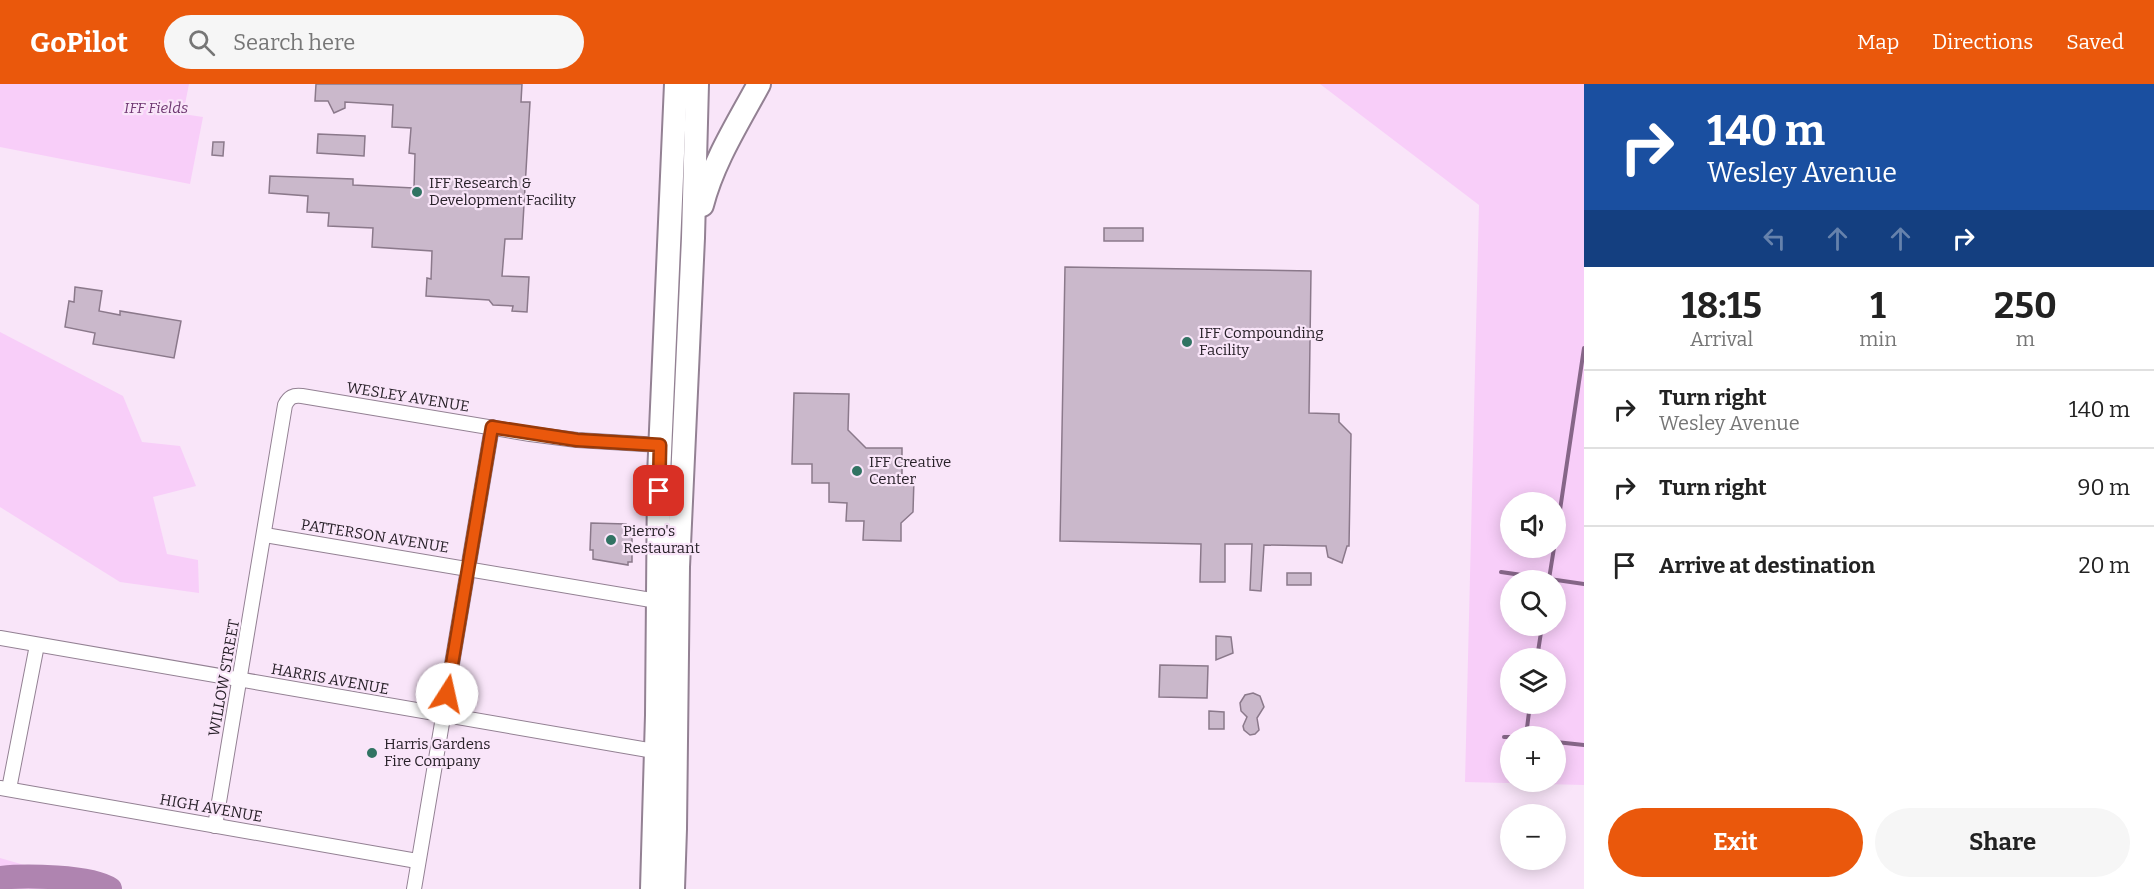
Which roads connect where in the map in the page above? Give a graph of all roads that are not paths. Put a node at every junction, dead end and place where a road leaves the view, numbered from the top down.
1 (676, 84) edge
2 (697, 84) edge
3 (759, 84) edge
4 (693, 238) junction
5 (492, 427) junction
6 (660, 445) junction
7 (265, 535) junction
8 (469, 568) junction
9 (657, 601) junction
10 (0, 638) edge
11 (37, 645) junction
12 (240, 680) junction
13 (443, 715) junction
14 (654, 751) junction
15 (4, 789) edge
16 (215, 826) junction
17 (417, 861) junction
18 (414, 889) edge
19 (652, 889) edge
20 (673, 889) edge

1 - 6 highway
2 - 4 highway
3 - 4 highway
4 - 20 highway
5 - 6 street, WESLEY AVENUE
5 - 7 street, WESLEY AVENUE
5 - 8 street
6 - 9 highway
7 - 8 street, PATTERSON AVENUE
7 - 12 street, WILLOW STREET
8 - 9 street, PATTERSON AVENUE
8 - 13 street
9 - 14 highway
10 - 11 street, HARRIS AVENUE
11 - 12 street, HARRIS AVENUE
11 - 15 street
12 - 13 street, HARRIS AVENUE
12 - 16 street, WILLOW STREET
13 - 14 street, HARRIS AVENUE
13 - 17 street
14 - 19 highway
15 - 16 street, HIGH AVENUE
16 - 17 street, HIGH AVENUE
17 - 18 street

